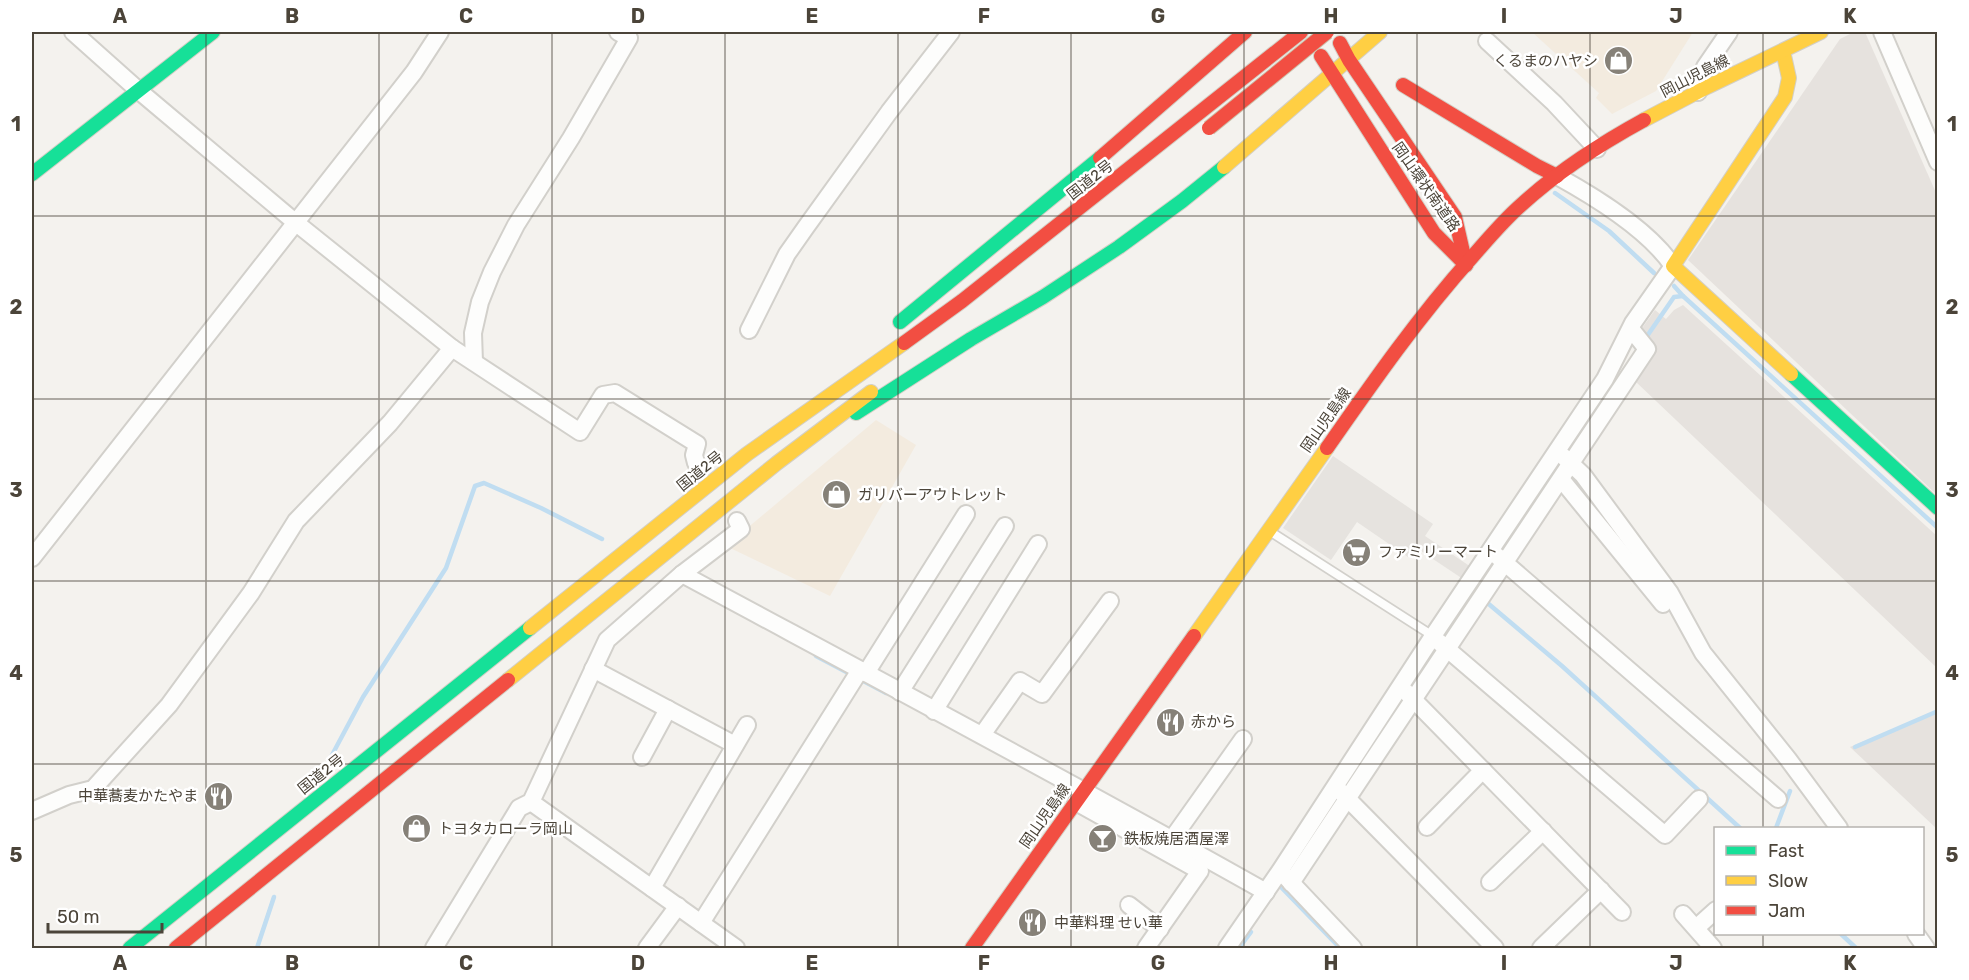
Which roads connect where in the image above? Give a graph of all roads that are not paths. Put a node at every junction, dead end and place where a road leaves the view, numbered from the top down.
1 (73, 32) edge
2 (213, 32) edge
3 (440, 32) edge
4 (618, 32) edge
5 (951, 32) edge
6 (1230, 32) edge
7 (1245, 32) edge
8 (1301, 32) edge
9 (1308, 32) edge
10 (1327, 32) edge
11 (1333, 32) edge
12 (1380, 32) edge
13 (1729, 32) edge
14 (1821, 32) edge
15 (1882, 32) edge
16 (1487, 41) dead end
17 (1783, 51) junction
18 (1349, 60) junction
19 (1332, 74) junction
20 (1402, 85) dead end
21 (138, 90) junction
22 (1698, 92) junction
23 (1144, 121) junction
24 (1204, 131) dead end
25 (1597, 149) junction
26 (1938, 162) edge
27 (32, 174) edge
28 (1557, 176) junction
29 (295, 222) junction
30 (1466, 265) junction
31 (1673, 266) junction
32 (749, 330) dead end
33 (888, 332) dead end
34 (1638, 338) junction
35 (452, 348) junction
36 (918, 357) dead end
37 (474, 362) junction
38 (843, 369) dead end
39 (747, 454) junction
40 (1564, 457) junction
41 (696, 463) dead end
42 (777, 463) junction
43 (1560, 478) junction
44 (1938, 508) edge
45 (966, 514) dead end
46 (737, 521) dead end
47 (1005, 526) dead end
48 (1268, 530) junction
49 (1038, 544) dead end
50 (1498, 557) junction
51 (32, 558) edge
52 (682, 574) junction
53 (1110, 601) dead end
54 (1663, 604) dead end
55 (1441, 643) junction
56 (593, 669) junction
57 (860, 675) junction
58 (900, 692) junction
59 (1407, 693) junction
60 (668, 709) junction
61 (934, 711) junction
62 (747, 725) dead end
63 (982, 735) junction
64 (1243, 739) dead end
65 (735, 745) junction
66 (642, 757) dead end
67 (1483, 770) junction
68 (1341, 792) junction
69 (1080, 796) junction
70 (1699, 799) dead end
71 (1778, 799) dead end
72 (531, 802) junction
73 (32, 811) edge
74 (1427, 827) dead end
75 (1838, 827) edge
76 (1543, 831) junction
77 (1172, 839) junction
78 (1187, 855) junction
79 (1286, 877) junction
80 (1490, 882) dead end
81 (652, 888) junction
82 (1601, 890) junction
83 (1266, 892) junction
84 (1129, 905) dead end
85 (678, 906) junction
86 (1622, 912) dead end
87 (1714, 912) edge
88 (1683, 915) dead end
89 (701, 923) junction
90 (1696, 928) junction
91 (1160, 929) junction
92 (1917, 935) edge
93 (130, 948) edge
94 (176, 948) edge
95 (434, 948) edge
96 (646, 948) edge
97 (736, 948) edge
98 (972, 948) edge
99 (1146, 948) edge
100 (1227, 948) edge
101 (1353, 948) edge
102 (1495, 948) edge
103 (1541, 948) edge
104 (1713, 948) edge
105 (1926, 948) edge

1 - 21 street
2 - 21 main road
3 - 29 street
4 - 37 street
5 - 32 street
6 - 23 main road
7 - 23 main road
8 - 39 main road, 国道2号
9 - 19 main road, 岡山環状南道路
10 - 24 main road, bridge
11 - 18 main road, 岡山環状南道路
12 - 18 main road
13 - 22 street
14 - 17 main road, 岡山児島線
15 - 26 street
16 - 25 street
17 - 22 main road, 岡山児島線
17 - 31 main road
18 - 19 main road
18 - 30 main road, 岡山環状南道路
19 - 30 main road, 岡山環状南道路
19 - 42 main road
20 - 28 main road
21 - 27 main road
21 - 29 street
22 - 25 main road, 岡山児島線
23 - 33 main road
25 - 28 main road, 岡山児島線
28 - 30 main road, 岡山児島線
28 - 31 street
29 - 35 street
29 - 51 street
30 - 48 main road, 岡山児島線
31 - 34 street
31 - 44 main road
34 - 40 street
34 - 40 street
35 - 37 street
35 - 73 street
36 - 42 main road
37 - 41 street
38 - 39 main road
39 - 93 main road, 国道2号
40 - 43 street
40 - 50 street
40 - 75 street
42 - 94 main road
43 - 50 street
43 - 54 street
45 - 57 street
46 - 52 street
47 - 58 street
48 - 55 lane
48 - 69 main road, 岡山児島線
49 - 61 street
50 - 55 street
50 - 55 street
50 - 71 street
52 - 56 street
52 - 57 street
53 - 63 street
55 - 59 street
55 - 70 street
56 - 60 street
56 - 72 street
57 - 58 street
57 - 89 street
58 - 61 street
59 - 67 street
59 - 68 street
60 - 65 street
60 - 66 street
61 - 63 street
62 - 65 street
63 - 69 street
64 - 77 street
65 - 81 street
67 - 74 street
67 - 76 street
68 - 79 street
68 - 102 street
69 - 77 street
69 - 78 street
69 - 98 main road, 岡山児島線
72 - 81 street
72 - 95 street
76 - 80 street
76 - 82 street
77 - 78 street
78 - 83 street
78 - 91 street
79 - 83 street
79 - 101 street
81 - 85 street
82 - 86 street
82 - 103 street
83 - 100 street
84 - 91 street
85 - 89 street
85 - 96 street
87 - 90 street
88 - 90 street
89 - 97 street
90 - 104 street
91 - 99 street
92 - 105 street

